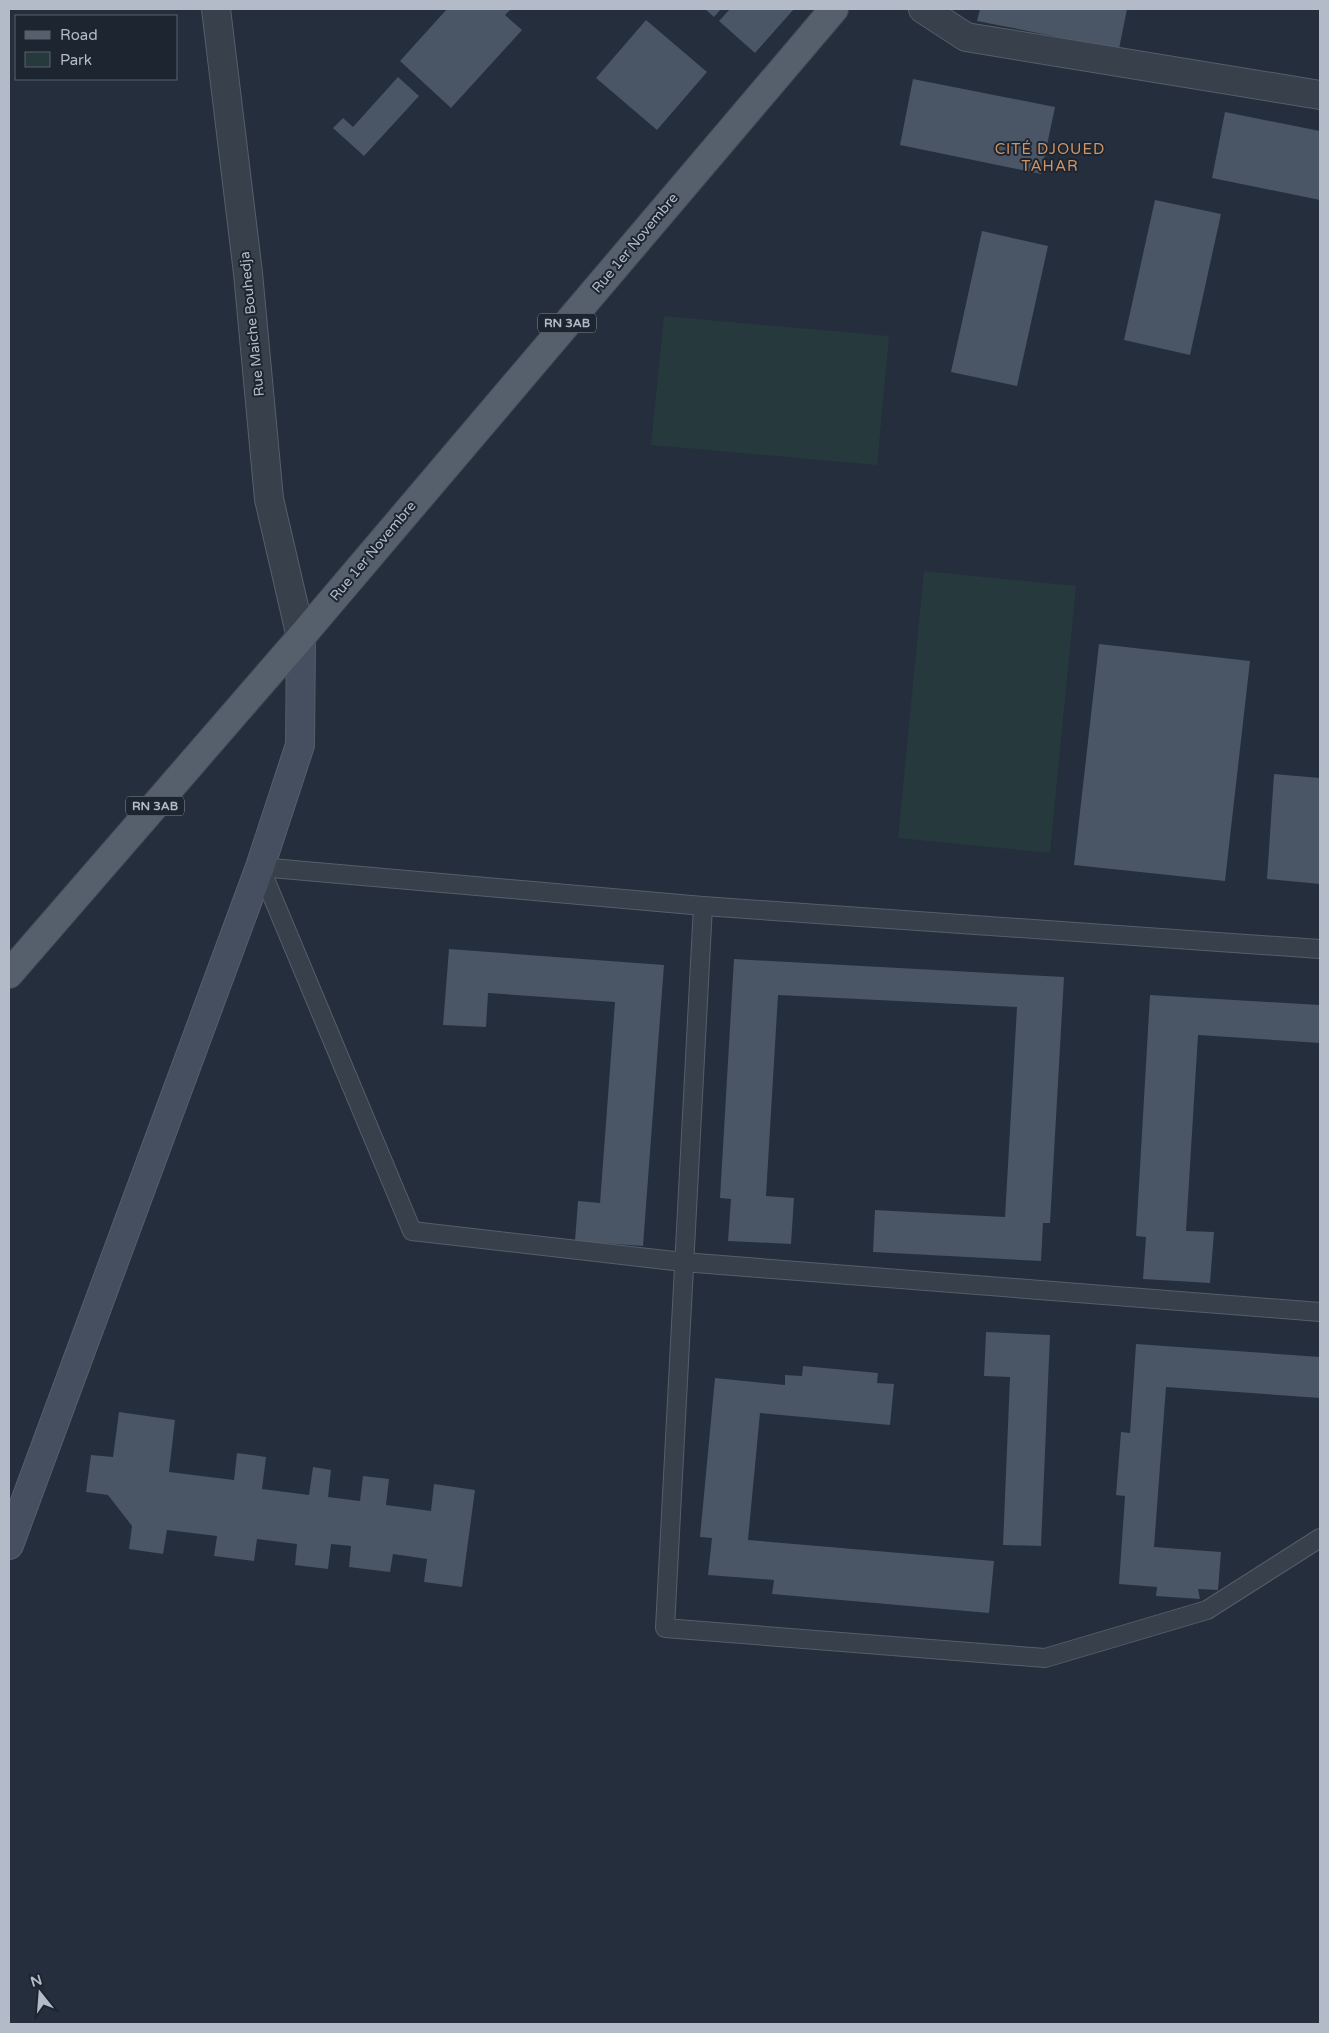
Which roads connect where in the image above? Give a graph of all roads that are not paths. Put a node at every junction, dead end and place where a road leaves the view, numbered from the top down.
1 (216, 9) edge
2 (834, 9) edge
3 (924, 9) edge
4 (1320, 96) edge
5 (301, 637) junction
6 (260, 867) junction
7 (703, 906) junction
8 (1320, 949) edge
9 (9, 974) edge
10 (683, 1262) junction
11 (1320, 1312) edge
12 (1320, 1538) edge
13 (9, 1545) edge

1 - 5 street, Rue Maiche Bouhedja
2 - 5 main road, Rue 1er Novembre / RN 3AB
3 - 4 street
5 - 6 main road
5 - 9 main road, RN 3AB
6 - 7 lane
6 - 10 lane
6 - 13 main road
7 - 8 lane
7 - 10 lane
10 - 11 lane
10 - 12 lane

